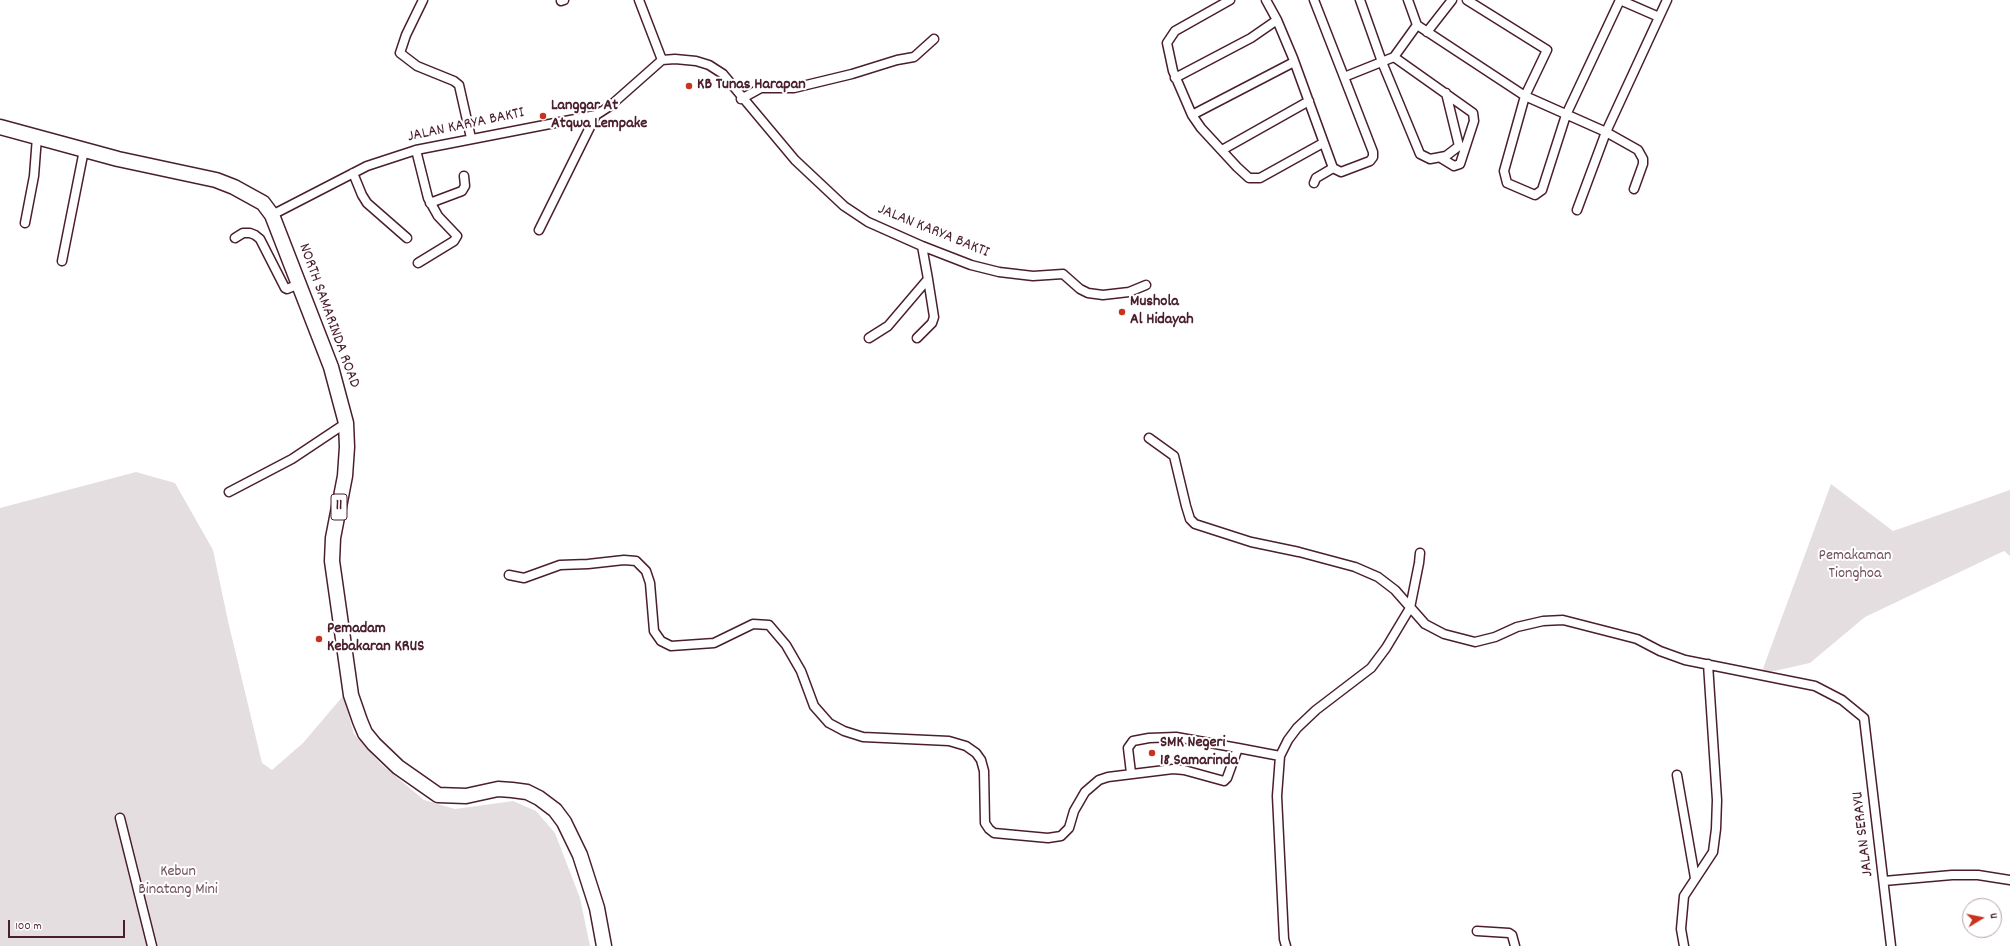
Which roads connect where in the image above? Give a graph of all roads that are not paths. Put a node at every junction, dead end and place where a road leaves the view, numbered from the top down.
1 (423, 0) edge
2 (640, 0) edge
3 (1230, 0) edge
4 (1266, 0) edge
5 (1272, 0) edge
6 (1314, 0) edge
7 (1360, 0) edge
8 (1408, 0) edge
9 (1452, 0) edge
10 (1467, 0) edge
11 (1620, 0) edge
12 (1667, 0) edge
13 (1659, 17) junction
14 (1276, 19) junction
15 (1417, 25) junction
16 (1427, 32) junction
17 (934, 39) dead end
18 (1394, 57) junction
19 (662, 60) junction
20 (1294, 62) junction
21 (1382, 62) junction
22 (1344, 77) junction
23 (1175, 78) junction
24 (1446, 93) junction
25 (1526, 96) junction
26 (741, 98) junction
27 (1309, 101) junction
28 (596, 115) junction
29 (1192, 115) junction
30 (1566, 115) junction
31 (0, 127) edge
32 (1606, 132) junction
33 (37, 137) junction
34 (471, 138) junction
35 (1323, 143) junction
36 (1462, 147) junction
37 (84, 150) junction
38 (416, 150) junction
39 (1222, 150) junction
40 (1441, 158) junction
41 (1333, 168) junction
42 (353, 173) junction
43 (464, 176) dead end
44 (1314, 183) dead end
45 (1634, 190) dead end
46 (430, 203) junction
47 (1577, 210) dead end
48 (272, 215) junction
49 (25, 223) dead end
50 (539, 230) dead end
51 (234, 238) dead end
52 (407, 238) dead end
53 (922, 246) junction
54 (62, 262) dead end
55 (418, 262) dead end
56 (928, 279) junction
57 (299, 284) junction
58 (1146, 285) dead end
59 (869, 338) dead end
60 (917, 338) dead end
61 (346, 423) junction
62 (1150, 438) dead end
63 (229, 492) dead end
64 (1420, 553) dead end
65 (509, 575) dead end
66 (1410, 608) junction
67 (1708, 664) junction
68 (1238, 748) junction
69 (1280, 756) junction
70 (1131, 773) junction
71 (1677, 775) dead end
72 (120, 818) dead end
73 (1695, 878) junction
74 (2010, 880) edge
75 (1884, 882) junction
76 (1478, 931) dead end
77 (152, 946) edge
78 (604, 946) edge
79 (1286, 946) edge
80 (1515, 946) edge
81 (1684, 946) edge
82 (1891, 946) edge

1 - 34 street
2 - 19 street
3 - 23 street
4 - 14 street
5 - 14 street
6 - 22 street
7 - 21 street
8 - 15 street
9 - 16 street
10 - 25 street
11 - 13 street
11 - 30 street
12 - 13 street
13 - 32 street
14 - 20 street
14 - 23 street
15 - 16 street
15 - 18 street
16 - 25 street
17 - 26 street
18 - 21 street
18 - 24 street
19 - 26 street, JALAN KARYA BAKTI
19 - 28 street, JALAN KARYA BAKTI
20 - 27 street
20 - 29 street
21 - 22 street
21 - 40 street
22 - 41 street
23 - 29 street
24 - 36 street
24 - 36 street
25 - 30 street
25 - 30 street
26 - 53 street, JALAN KARYA BAKTI
27 - 35 street
27 - 39 street
28 - 34 street, JALAN KARYA BAKTI
28 - 50 street
29 - 39 street
30 - 32 street
31 - 33 highway, NORTH SAMARINDA ROAD / 11
32 - 45 street
32 - 47 street
33 - 37 highway, NORTH SAMARINDA ROAD / 11
33 - 49 street
34 - 38 street, JALAN KARYA BAKTI
35 - 39 street
35 - 41 street
36 - 40 street
36 - 40 street
37 - 48 highway, NORTH SAMARINDA ROAD / 11
37 - 54 street
38 - 42 street, JALAN KARYA BAKTI
38 - 46 street
41 - 44 street
42 - 48 street, JALAN KARYA BAKTI
42 - 52 street
43 - 46 street
46 - 55 street
48 - 57 highway, NORTH SAMARINDA ROAD / 11
51 - 57 street
53 - 56 street
53 - 58 street, JALAN KARYA BAKTI
56 - 59 street
56 - 60 street
57 - 61 highway, NORTH SAMARINDA ROAD / 11
61 - 63 street
61 - 78 highway, NORTH SAMARINDA ROAD / 11
62 - 66 street
64 - 66 street
65 - 70 street
66 - 67 street
66 - 69 street
67 - 73 street
67 - 75 street, JALAN SERAYU
68 - 69 street
68 - 70 street
68 - 70 street
69 - 79 street
71 - 73 street
72 - 77 street
73 - 81 street
74 - 75 street
75 - 82 street, JALAN SERAYU
76 - 80 street

